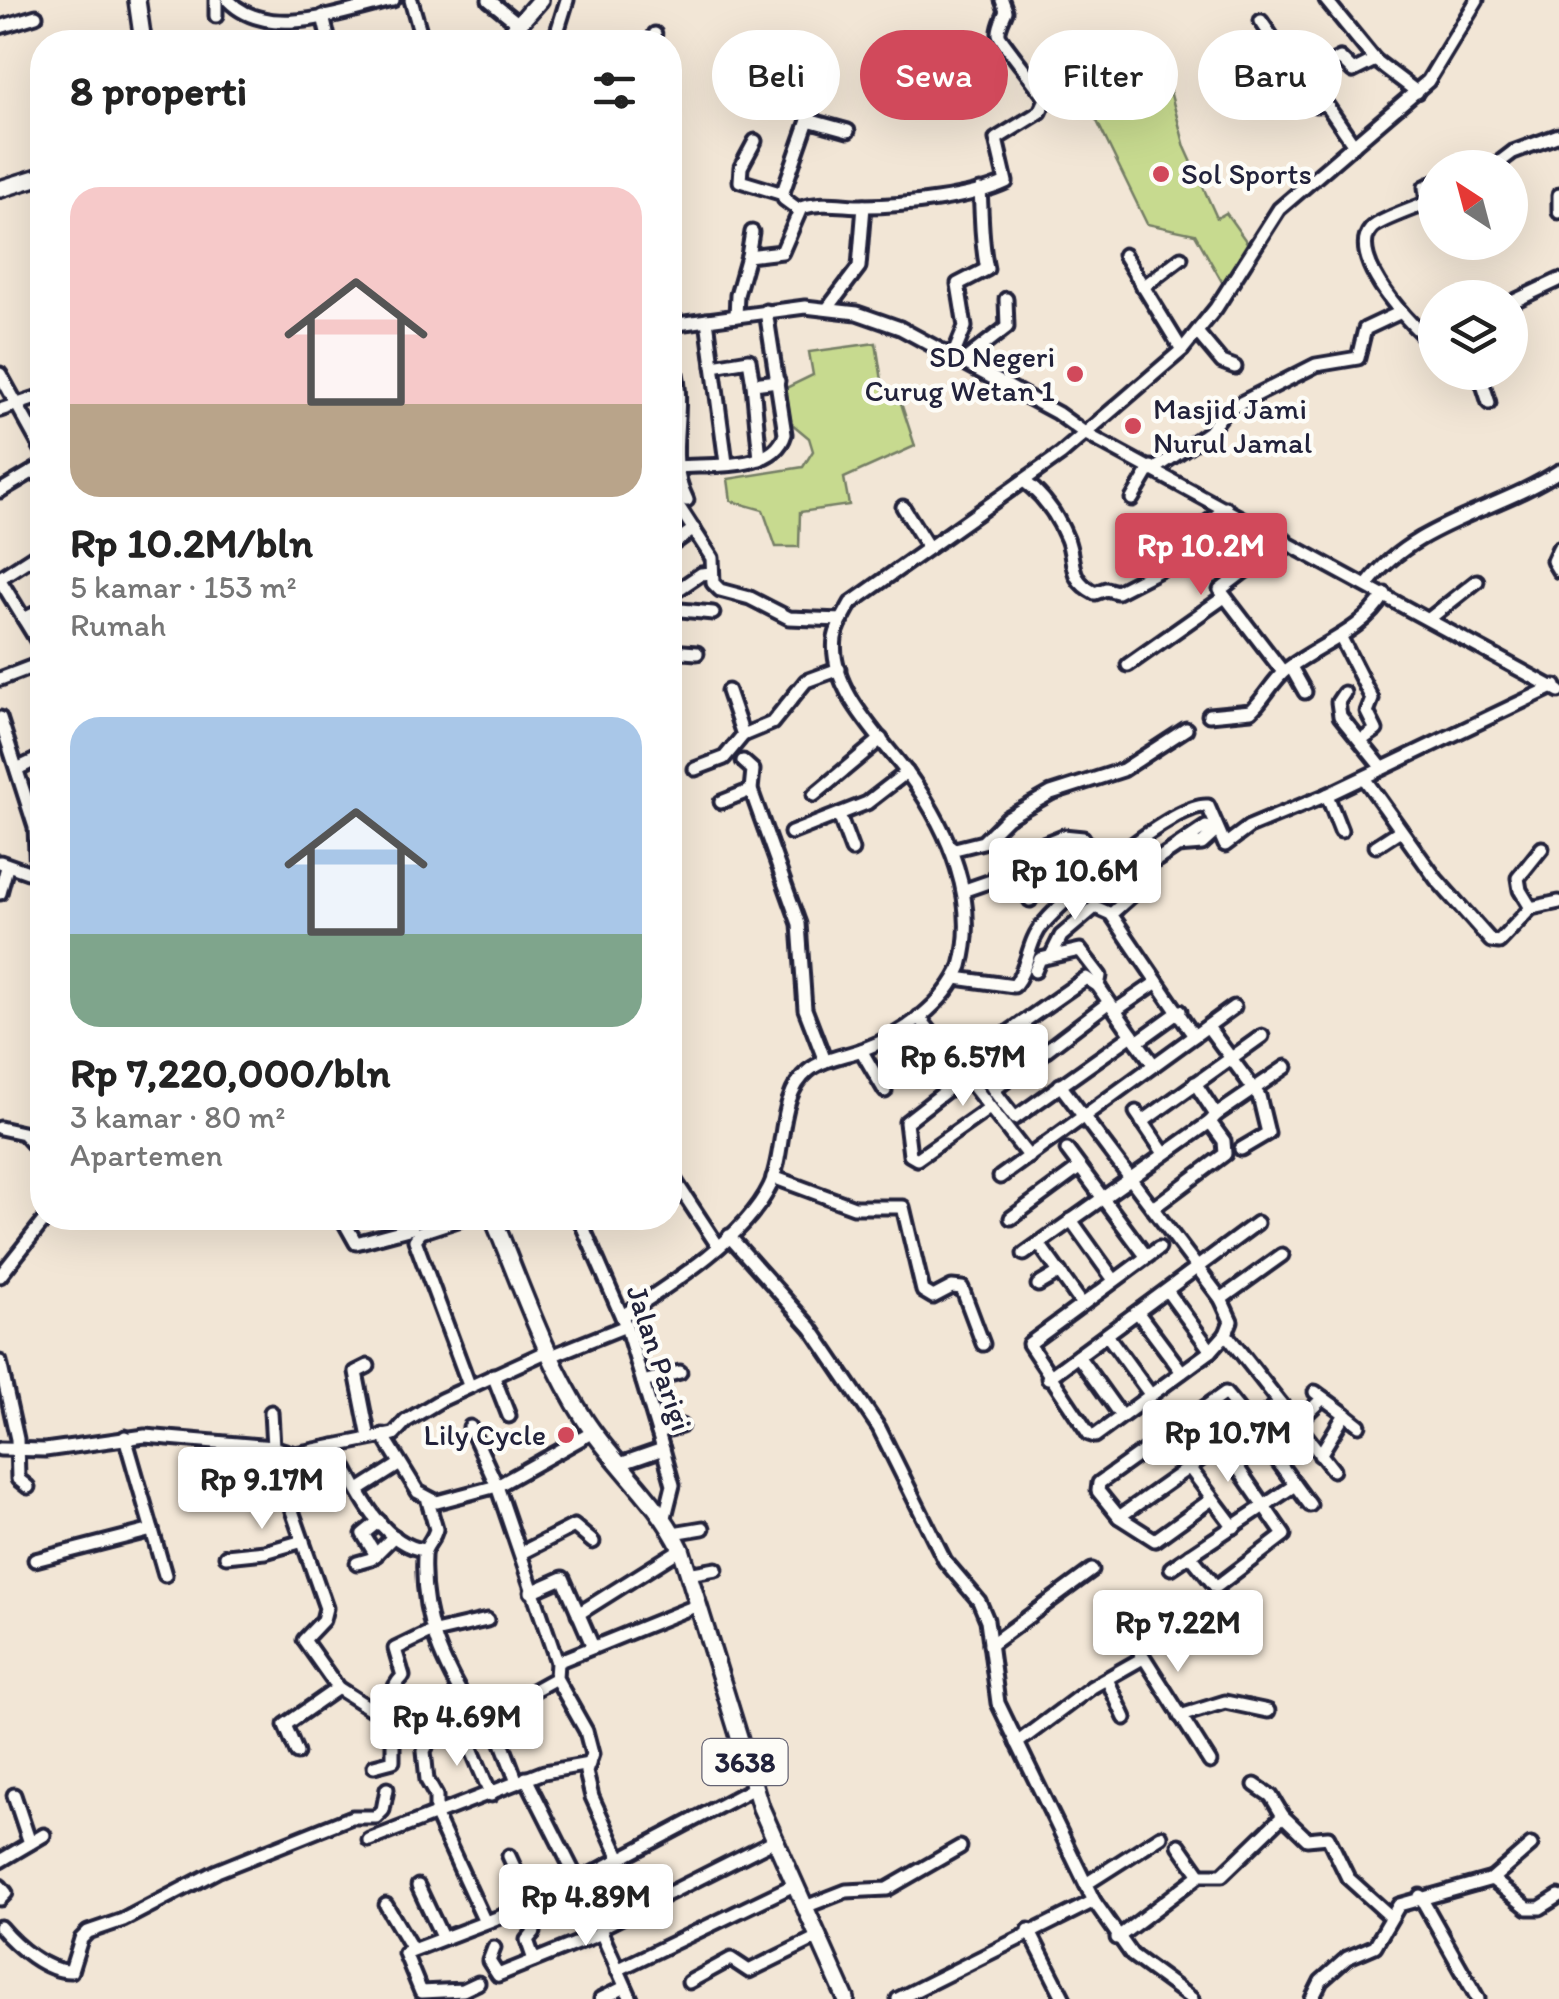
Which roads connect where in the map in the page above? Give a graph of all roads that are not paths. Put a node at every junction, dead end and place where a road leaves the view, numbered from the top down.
1 (136, 0) edge
2 (216, 0) edge
3 (228, 0) edge
4 (393, 0) edge
5 (410, 0) edge
6 (490, 0) edge
7 (540, 0) edge
8 (567, 0) edge
9 (1002, 0) edge
10 (1326, 0) edge
11 (1477, 0) edge
12 (36, 16) dead end
13 (216, 16) dead end
14 (323, 16) junction
15 (1261, 20) dead end
16 (520, 25) junction
17 (0, 27) edge
18 (141, 30) edge
19 (326, 30) edge
20 (419, 30) edge
21 (515, 30) edge
22 (558, 30) edge
23 (1268, 30) edge
24 (1342, 60) edge
25 (1375, 60) junction
26 (1028, 70) edge
27 (1417, 92) junction
28 (1028, 119) edge
29 (1337, 120) edge
30 (848, 131) dead end
31 (1559, 134) edge
32 (756, 141) dead end
33 (1354, 145) junction
34 (1518, 150) edge
35 (30, 179) edge
36 (0, 188) edge
37 (980, 190) junction
38 (783, 194) junction
39 (1555, 197) edge
40 (864, 206) junction
41 (1418, 206) edge
42 (799, 210) junction
43 (1559, 212) edge
44 (752, 232) dead end
45 (1124, 255) dead end
46 (748, 256) junction
47 (1181, 258) dead end
48 (1559, 280) edge
49 (1143, 287) junction
50 (1528, 294) edge
51 (1006, 299) dead end
52 (828, 308) junction
53 (766, 311) junction
54 (1401, 312) junction
55 (736, 316) junction
56 (707, 320) junction
57 (682, 323) edge
58 (1418, 328) edge
59 (1197, 332) junction
60 (1182, 350) junction
61 (957, 359) junction
62 (714, 366) junction
63 (1235, 367) dead end
64 (0, 374) edge
65 (778, 381) junction
66 (753, 384) junction
67 (1485, 390) edge
68 (30, 400) edge
69 (1489, 403) dead end
70 (16, 405) junction
71 (0, 410) edge
72 (30, 429) edge
73 (1086, 434) junction
74 (760, 459) junction
75 (726, 463) junction
76 (682, 467) edge
77 (1153, 468) junction
78 (1559, 472) edge
79 (30, 473) edge
80 (1024, 481) junction
81 (682, 484) edge
82 (0, 491) edge
83 (1132, 499) dead end
84 (688, 500) dead end
85 (903, 507) dead end
86 (1226, 508) junction
87 (682, 512) edge
88 (694, 528) junction
89 (682, 537) edge
90 (1286, 540) junction
91 (928, 547) junction
92 (1559, 548) edge
93 (30, 559) edge
94 (1559, 571) edge
95 (712, 574) junction
96 (0, 579) edge
97 (1477, 581) dead end
98 (1368, 585) junction
99 (682, 587) edge
100 (1385, 594) junction
101 (1223, 598) junction
102 (682, 610) edge
103 (714, 614) dead end
104 (30, 616) edge
105 (24, 619) junction
106 (1430, 619) junction
107 (842, 620) junction
108 (30, 629) edge
109 (1340, 638) junction
110 (682, 651) edge
111 (697, 652) dead end
112 (1128, 665) dead end
113 (30, 668) edge
114 (839, 669) junction
115 (1287, 669) junction
116 (0, 679) edge
117 (1557, 687) edge
118 (728, 690) dead end
119 (1304, 692) dead end
120 (1344, 693) dead end
121 (1208, 715) dead end
122 (0, 718) edge
123 (1186, 728) dead end
124 (743, 735) junction
125 (880, 739) junction
126 (1363, 739) junction
127 (4, 746) edge
128 (743, 761) dead end
129 (30, 763) edge
130 (1382, 768) junction
131 (17, 770) junction
132 (696, 770) dead end
133 (907, 772) junction
134 (1364, 778) junction
135 (751, 790) junction
136 (814, 795) dead end
137 (1327, 796) junction
138 (721, 802) dead end
139 (30, 813) edge
140 (840, 816) junction
141 (1342, 830) dead end
142 (1399, 831) junction
143 (791, 833) dead end
144 (1176, 846) dead end
145 (1376, 846) dead end
146 (1542, 848) dead end
147 (852, 850) dead end
148 (950, 850) junction
149 (1011, 857) junction
150 (4, 864) edge
151 (30, 873) edge
152 (1100, 873) junction
153 (965, 890) junction
154 (0, 893) edge
155 (1030, 900) dead end
156 (1559, 902) edge
157 (1531, 908) junction
158 (1111, 914) junction
159 (1065, 932) junction
160 (1080, 950) junction
161 (1052, 954) junction
162 (1034, 972) dead end
163 (956, 978) junction
164 (1156, 982) junction
165 (1098, 986) junction
166 (1114, 1005) junction
167 (1234, 1007) dead end
168 (1180, 1011) junction
169 (919, 1018) junction
170 (1022, 1023) junction
171 (1208, 1027) junction
172 (1194, 1036) junction
173 (1262, 1036) dead end
174 (1134, 1039) junction
175 (861, 1050) junction
176 (1043, 1054) junction
177 (1232, 1058) junction
178 (825, 1062) junction
179 (1154, 1065) junction
180 (1286, 1067) dead end
181 (965, 1076) junction
182 (1195, 1083) junction
183 (1060, 1085) junction
184 (994, 1090) junction
185 (885, 1091) dead end
186 (1256, 1091) junction
187 (988, 1109) junction
188 (1086, 1116) junction
189 (1213, 1119) junction
190 (0, 1128) edge
191 (30, 1141) edge
192 (1241, 1149) dead end
193 (1067, 1150) dead end
194 (1163, 1152) junction
195 (1029, 1157) junction
196 (1079, 1168) junction
197 (773, 1177) junction
198 (1000, 1178) dead end
199 (1131, 1178) junction
200 (682, 1191) edge
201 (1102, 1199) junction
202 (1153, 1208) junction
203 (1010, 1218) dead end
204 (1071, 1220) junction
205 (1257, 1223) dead end
206 (36, 1230) edge
207 (347, 1230) edge
208 (402, 1230) edge
209 (413, 1230) edge
210 (498, 1230) edge
211 (585, 1230) edge
212 (729, 1236) junction
213 (1039, 1244) junction
214 (718, 1246) junction
215 (1160, 1248) dead end
216 (1024, 1254) dead end
217 (1282, 1255) dead end
218 (1146, 1256) junction
219 (1197, 1270) junction
220 (1060, 1272) junction
221 (0, 1276) edge
222 (1114, 1280) junction
223 (1038, 1285) dead end
224 (1168, 1292) junction
225 (1221, 1299) junction
226 (1082, 1304) junction
227 (1138, 1313) junction
228 (624, 1320) junction
229 (1107, 1334) junction
230 (1226, 1334) junction
231 (983, 1344) dead end
232 (1211, 1351) junction
233 (550, 1354) junction
234 (1078, 1356) junction
235 (0, 1362) edge
236 (368, 1366) dead end
237 (680, 1372) dead end
238 (1182, 1372) junction
239 (493, 1375) junction
240 (1048, 1378) junction
241 (643, 1382) junction
242 (469, 1385) junction
243 (1150, 1394) junction
244 (1280, 1403) junction
245 (271, 1412) dead end
246 (1345, 1414) junction
247 (509, 1416) dead end
248 (1120, 1416) junction
249 (1296, 1424) junction
250 (1360, 1425) dead end
251 (681, 1426) dead end
252 (1250, 1426) junction
253 (470, 1428) dead end
254 (593, 1432) junction
255 (658, 1432) junction
256 (383, 1434) junction
257 (1164, 1434) junction
258 (126, 1437) junction
259 (368, 1438) junction
260 (334, 1446) junction
261 (1222, 1446) junction
262 (273, 1447) junction
263 (0, 1448) edge
264 (18, 1448) junction
265 (663, 1449) junction
266 (286, 1454) junction
267 (1320, 1454) junction
268 (400, 1464) junction
269 (620, 1464) junction
270 (1190, 1467) junction
271 (1332, 1470) dead end
272 (1295, 1485) junction
273 (498, 1486) junction
274 (28, 1487) dead end
275 (359, 1490) junction
276 (1212, 1499) junction
277 (428, 1501) junction
278 (1310, 1505) dead end
279 (1264, 1506) junction
280 (665, 1517) junction
281 (1119, 1518) junction
282 (379, 1521) junction
283 (1234, 1527) junction
284 (703, 1528) dead end
285 (152, 1530) junction
286 (673, 1533) junction
287 (394, 1536) junction
288 (303, 1541) junction
289 (592, 1542) dead end
290 (681, 1549) junction
291 (424, 1550) junction
292 (521, 1553) junction
293 (376, 1555) junction
294 (1190, 1555) junction
295 (226, 1556) dead end
296 (35, 1560) dead end
297 (357, 1563) dead end
298 (1171, 1568) dead end
299 (716, 1569) dead end
300 (1092, 1570) dead end
301 (688, 1574) junction
302 (165, 1575) dead end
303 (531, 1592) junction
304 (698, 1605) junction
305 (1114, 1610) dead end
306 (578, 1614) junction
307 (487, 1620) dead end
308 (431, 1633) junction
309 (990, 1645) junction
310 (593, 1648) junction
311 (1143, 1658) junction
312 (557, 1662) junction
313 (556, 1678) junction
314 (1107, 1679) junction
315 (338, 1688) junction
316 (391, 1701) junction
317 (1268, 1711) dead end
318 (491, 1714) junction
319 (1180, 1716) junction
320 (1125, 1718) dead end
321 (476, 1719) junction
322 (462, 1726) junction
323 (1017, 1743) junction
324 (297, 1753) dead end
325 (1210, 1762) dead end
326 (589, 1764) junction
327 (374, 1766) dead end
328 (522, 1780) junction
329 (1254, 1785) dead end
330 (754, 1788) junction
331 (387, 1789) dead end
332 (14, 1795) dead end
333 (491, 1795) junction
334 (436, 1816) junction
335 (1283, 1816) junction
336 (44, 1835) dead end
337 (1161, 1836) dead end
338 (369, 1840) dead end
339 (775, 1840) junction
340 (30, 1843) junction
341 (1179, 1845) dead end
342 (1531, 1845) dead end
343 (960, 1847) dead end
344 (510, 1856) dead end
345 (619, 1856) junction
346 (0, 1861) edge
347 (1200, 1875) junction
348 (1492, 1879) junction
349 (578, 1881) junction
350 (794, 1884) junction
351 (1086, 1884) junction
352 (0, 1886) edge
353 (418, 1886) dead end
354 (1420, 1896) junction
355 (1559, 1896) edge
356 (0, 1899) edge
357 (1094, 1901) junction
358 (386, 1906) dead end
359 (528, 1906) junction
360 (805, 1907) junction
361 (1390, 1916) junction
362 (484, 1920) junction
363 (0, 1927) edge
364 (601, 1930) junction
365 (1030, 1930) junction
366 (442, 1936) junction
367 (818, 1938) junction
368 (1118, 1938) junction
369 (494, 1948) dead end
370 (412, 1950) junction
371 (534, 1960) junction
372 (618, 1970) junction
373 (689, 1982) dead end
374 (478, 1983) dead end
375 (628, 1993) edge
376 (465, 1994) edge
377 (1170, 1994) edge
378 (600, 1999) edge
379 (846, 1999) edge
380 (898, 1999) edge
381 (1064, 1999) edge
382 (1192, 1999) edge
383 (1312, 1999) edge
384 (1478, 1999) edge

1 - 18 main road
2 - 13 street
3 - 14 street
4 - 14 street
5 - 20 street
6 - 16 street
7 - 16 main road
8 - 22 street
9 - 26 street
10 - 25 street
11 - 27 street
12 - 17 street
14 - 19 street
15 - 23 street
16 - 21 main road
24 - 25 street
25 - 27 street
27 - 33 street
28 - 37 street
29 - 33 street
30 - 38 street
31 - 34 street
32 - 38 street
33 - 59 street
35 - 36 main road
37 - 40 street
37 - 61 street
38 - 42 street
39 - 43 street
40 - 42 street
40 - 52 street
41 - 54 street
42 - 46 street
44 - 46 street
45 - 49 street
46 - 55 street
47 - 49 street
48 - 50 street
49 - 60 street
51 - 61 street
52 - 53 street
52 - 61 street
53 - 55 street
53 - 65 street
54 - 58 street
54 - 77 street
55 - 56 street
56 - 57 street
56 - 62 street
59 - 60 street
59 - 63 street
60 - 73 street
61 - 73 street
62 - 66 street
62 - 75 street
64 - 70 street
65 - 66 street
65 - 74 street
66 - 74 street
67 - 69 street
68 - 70 street
70 - 71 street
70 - 72 street
73 - 77 street
73 - 80 street
74 - 75 street
75 - 76 street
77 - 83 street
77 - 86 street
78 - 98 street
79 - 82 street
80 - 86 street
80 - 91 street
81 - 84 street
85 - 91 street
86 - 90 street
87 - 88 street
88 - 89 street
88 - 95 street
90 - 98 street
90 - 101 street
91 - 107 street
92 - 94 street
93 - 96 street
95 - 99 street
95 - 107 street
96 - 105 street
97 - 106 street
98 - 100 street
100 - 106 street
100 - 109 street
101 - 112 street
101 - 115 street
102 - 103 street
104 - 105 street
105 - 108 street
106 - 117 street
107 - 114 street
109 - 115 street
109 - 126 street
110 - 111 street
113 - 116 street
114 - 124 street
114 - 125 street
115 - 119 street
115 - 121 street
117 - 130 street
118 - 124 street
120 - 126 street
122 - 127 street
123 - 148 street
124 - 132 street
125 - 133 street
125 - 136 street
126 - 130 street
127 - 131 street
128 - 135 street
129 - 131 street
130 - 134 street
131 - 139 street
133 - 140 street
133 - 148 street
134 - 137 street
134 - 142 street
135 - 138 street
135 - 178 street
137 - 141 street
137 - 152 street
140 - 143 street
140 - 147 street
142 - 145 street
142 - 157 street
144 - 158 street
146 - 157 street
148 - 153 street
149 - 152 street
149 - 153 street
149 - 155 street
150 - 151 street
150 - 154 street
152 - 163 street
153 - 163 street
156 - 157 street
158 - 159 street
158 - 164 street
159 - 160 street
159 - 161 street
160 - 161 street
160 - 165 street
161 - 162 street
163 - 169 street
164 - 166 street
164 - 168 street
165 - 166 street
165 - 170 street
166 - 174 street
166 - 176 street
167 - 171 street
168 - 172 street
168 - 174 street
169 - 175 street
169 - 181 street
170 - 176 street
170 - 184 street
171 - 172 street
171 - 177 street
172 - 179 street
173 - 177 street
174 - 179 street
174 - 183 street
175 - 178 street
175 - 185 street
176 - 184 street
177 - 182 street
177 - 186 street
178 - 197 street
179 - 188 street
180 - 186 street
181 - 187 street
181 - 187 street
182 - 189 street
182 - 194 street
183 - 184 street
183 - 188 street
186 - 189 street
186 - 192 street
187 - 195 street
188 - 195 street
188 - 199 street
189 - 194 street
189 - 202 street
190 - 191 street
193 - 196 street
194 - 199 street
195 - 198 street
196 - 201 street
196 - 203 street
197 - 212 street
197 - 231 street
199 - 201 street
199 - 202 street
200 - 214 street
201 - 204 street
201 - 218 street
202 - 219 street
204 - 213 street
204 - 222 street
205 - 219 street
206 - 221 street
207 - 208 street
209 - 242 street
210 - 233 main road
211 - 228 street, Jalan Parigi
212 - 214 street
212 - 309 street
213 - 216 street
213 - 220 street
214 - 228 street
215 - 218 street
217 - 225 street
218 - 222 street
219 - 224 street
219 - 225 street
220 - 223 street
220 - 226 street
222 - 226 street
224 - 227 street
224 - 232 street
225 - 230 street
226 - 240 street
227 - 229 street
227 - 238 street
228 - 233 street
228 - 241 street, Jalan Parigi
229 - 234 street
229 - 243 street
230 - 232 street
230 - 244 street
232 - 238 street
233 - 239 street
233 - 254 main road
234 - 240 street
234 - 248 street
235 - 264 street
236 - 259 street
237 - 241 street
238 - 243 street
239 - 242 street
239 - 247 street
240 - 248 street
241 - 255 street, Jalan Parigi
242 - 256 street
243 - 248 street
244 - 249 street
244 - 252 street
245 - 262 street
246 - 249 street
246 - 250 street
246 - 267 street
249 - 267 street
251 - 255 street
252 - 257 street
252 - 261 street
252 - 272 street
253 - 273 street
254 - 269 main road
254 - 273 street
255 - 265 street, Jalan Parigi
256 - 259 street
256 - 268 street
257 - 270 street
257 - 281 street
258 - 262 street
258 - 264 street
258 - 285 street
259 - 260 street
260 - 266 street
260 - 275 street
261 - 270 street
261 - 279 street
262 - 266 street
263 - 264 street
264 - 274 street
265 - 269 street
265 - 280 street, Jalan Parigi
266 - 288 street
267 - 271 street
268 - 275 street
268 - 277 street
269 - 280 main road
270 - 276 street
270 - 281 street
272 - 278 street
272 - 279 street
273 - 277 street
273 - 292 street
275 - 282 street
276 - 281 street
276 - 283 street
277 - 291 street
279 - 283 street
279 - 294 street
280 - 286 main road, 3638
282 - 287 street
282 - 293 street
283 - 294 street
284 - 286 street
285 - 296 street
285 - 302 street
286 - 290 main road, 3638
287 - 291 street
287 - 293 street
288 - 295 street
288 - 315 street
289 - 292 street
290 - 301 main road, 3638
290 - 306 street
291 - 308 street
292 - 303 street
293 - 297 street
294 - 298 street
299 - 301 street
300 - 309 street
301 - 304 main road, 3638
303 - 306 street
303 - 312 street
304 - 310 street
304 - 330 main road, 3638
305 - 311 street
306 - 310 street
307 - 308 street
308 - 316 street
308 - 321 street
309 - 323 street
310 - 312 street
311 - 314 street
311 - 319 street
312 - 313 street
313 - 318 street
313 - 326 street
314 - 320 street
314 - 323 street
315 - 316 street
315 - 324 street
316 - 327 street
317 - 319 street
318 - 321 street
318 - 328 street
319 - 325 street
321 - 322 street
322 - 333 street
322 - 334 street
323 - 351 street
326 - 328 street
326 - 345 street
328 - 333 street
328 - 349 street
329 - 335 street
330 - 339 main road, 3638
330 - 345 street
331 - 363 street
332 - 340 street
333 - 334 street
334 - 338 street
334 - 362 street
335 - 347 street
335 - 361 street
336 - 340 street
337 - 351 street
339 - 350 main road, 3638
339 - 364 street
340 - 346 street
341 - 347 street
342 - 348 street
343 - 360 street
344 - 359 street
345 - 349 street
347 - 368 street
348 - 354 street
348 - 355 street
349 - 359 street
349 - 364 street
350 - 360 main road, 3638
350 - 372 street
351 - 357 street
352 - 356 street
353 - 366 street
354 - 361 street
354 - 384 street
357 - 365 street
357 - 368 street
358 - 370 street
359 - 362 street
359 - 371 street
360 - 367 main road, 3638
361 - 383 street
362 - 366 street
364 - 371 street
364 - 372 street
365 - 380 street
365 - 381 street
366 - 370 street
367 - 373 street
367 - 379 main road, 3638
368 - 377 street
369 - 371 street
370 - 376 street
372 - 375 street
374 - 376 street
375 - 378 street
377 - 382 street

